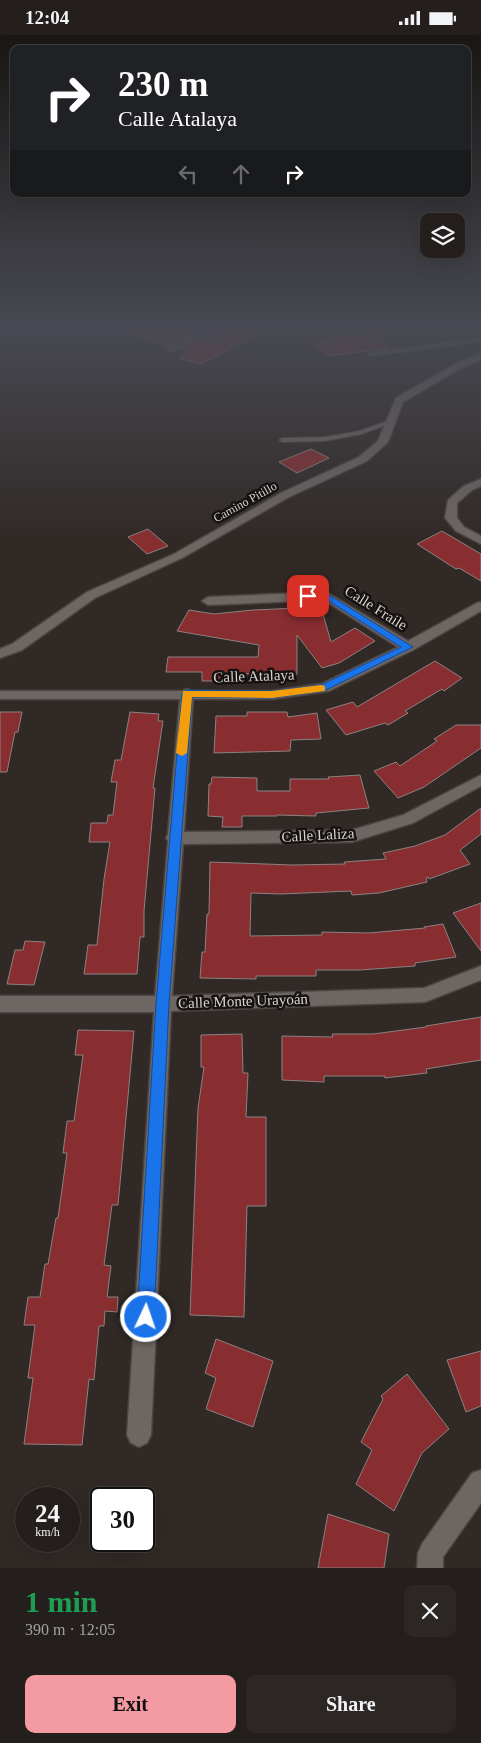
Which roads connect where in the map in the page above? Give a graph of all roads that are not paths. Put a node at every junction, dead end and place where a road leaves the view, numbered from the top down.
1 (400, 400) edge
2 (390, 422) junction
3 (282, 440) dead end
4 (481, 482) edge
5 (481, 541) edge
6 (208, 601) dead end
7 (481, 606) edge
8 (408, 647) junction
9 (0, 654) edge
10 (187, 693) junction
11 (0, 695) edge
12 (481, 780) edge
13 (174, 838) junction
14 (481, 973) edge
15 (0, 1004) edge
16 (163, 1004) junction
17 (139, 1435) dead end
18 (481, 1482) edge
19 (430, 1568) edge

1 - 2 street, Camino Pitillo
2 - 3 lane
2 - 9 street, Camino Pitillo
4 - 5 street
6 - 8 street, Calle Fraile
7 - 8 street, Calle Atalaya
8 - 10 street, Calle Atalaya
10 - 11 street, Calle Atalaya
10 - 13 street
12 - 13 street, Calle Laliza
13 - 16 street
14 - 16 street, Calle Monte Urayoán
15 - 16 street, Calle Monte Urayoán
16 - 17 street
18 - 19 street

